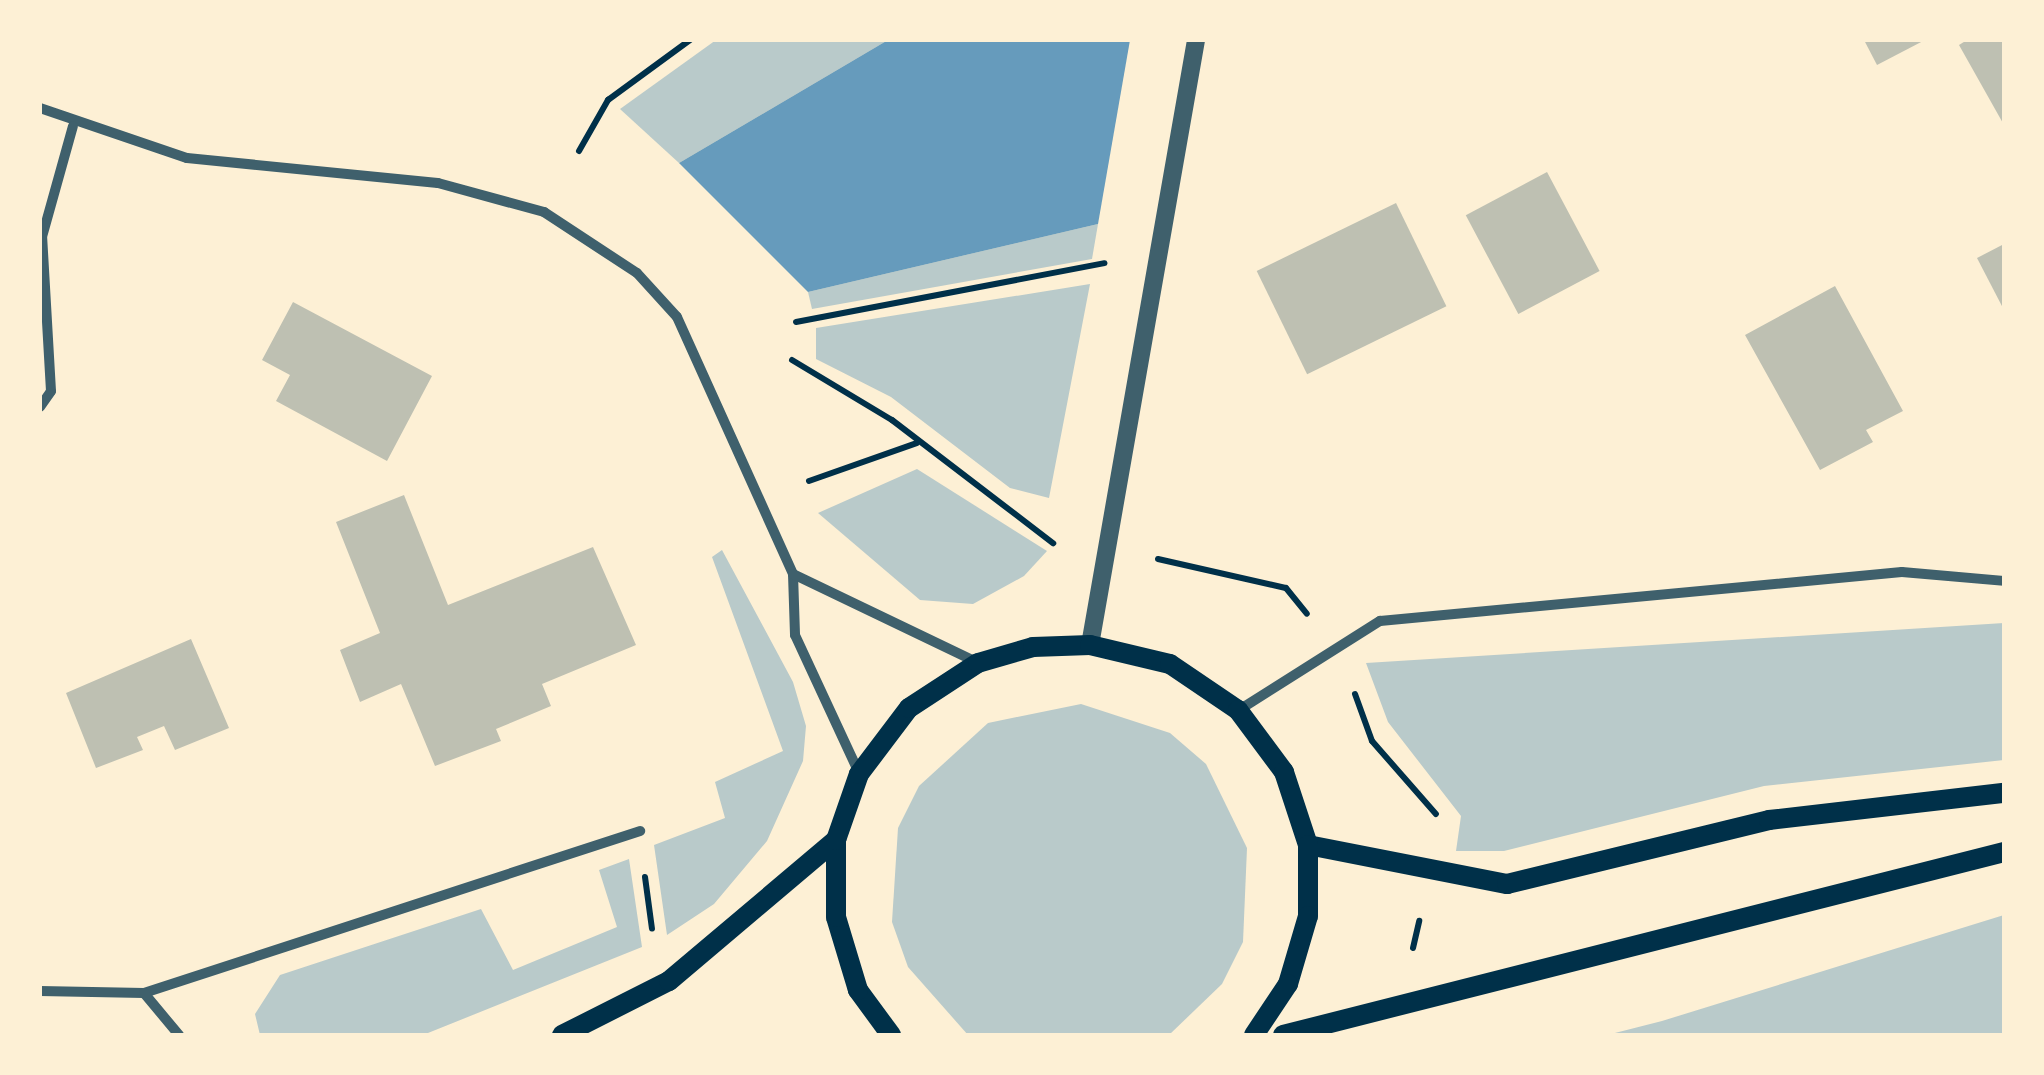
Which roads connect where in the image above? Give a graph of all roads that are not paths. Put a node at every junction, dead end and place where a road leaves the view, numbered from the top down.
1 (1196, 40) edge
2 (40, 108) edge
3 (73, 126) junction
4 (40, 408) edge
5 (793, 574) junction
6 (2004, 581) edge
7 (1090, 644) junction
8 (978, 663) junction
9 (1238, 710) junction
10 (860, 774) junction
11 (2004, 793) edge
12 (640, 831) road end
13 (836, 840) junction
14 (1308, 845) junction
15 (2004, 852) edge
16 (40, 991) edge
17 (144, 993) junction
18 (179, 1035) edge
19 (562, 1035) edge
20 (891, 1035) edge
21 (1254, 1035) edge
22 (1283, 1035) edge

1 - 7 street
2 - 3 street
3 - 4 street
3 - 5 street
5 - 8 street
5 - 10 street
6 - 9 street
7 - 8 main road
7 - 9 main road
8 - 10 main road
9 - 14 main road
10 - 13 main road
11 - 14 main road
12 - 17 street
13 - 19 main road
13 - 20 main road
14 - 21 main road
15 - 22 main road
16 - 17 street
17 - 18 street

